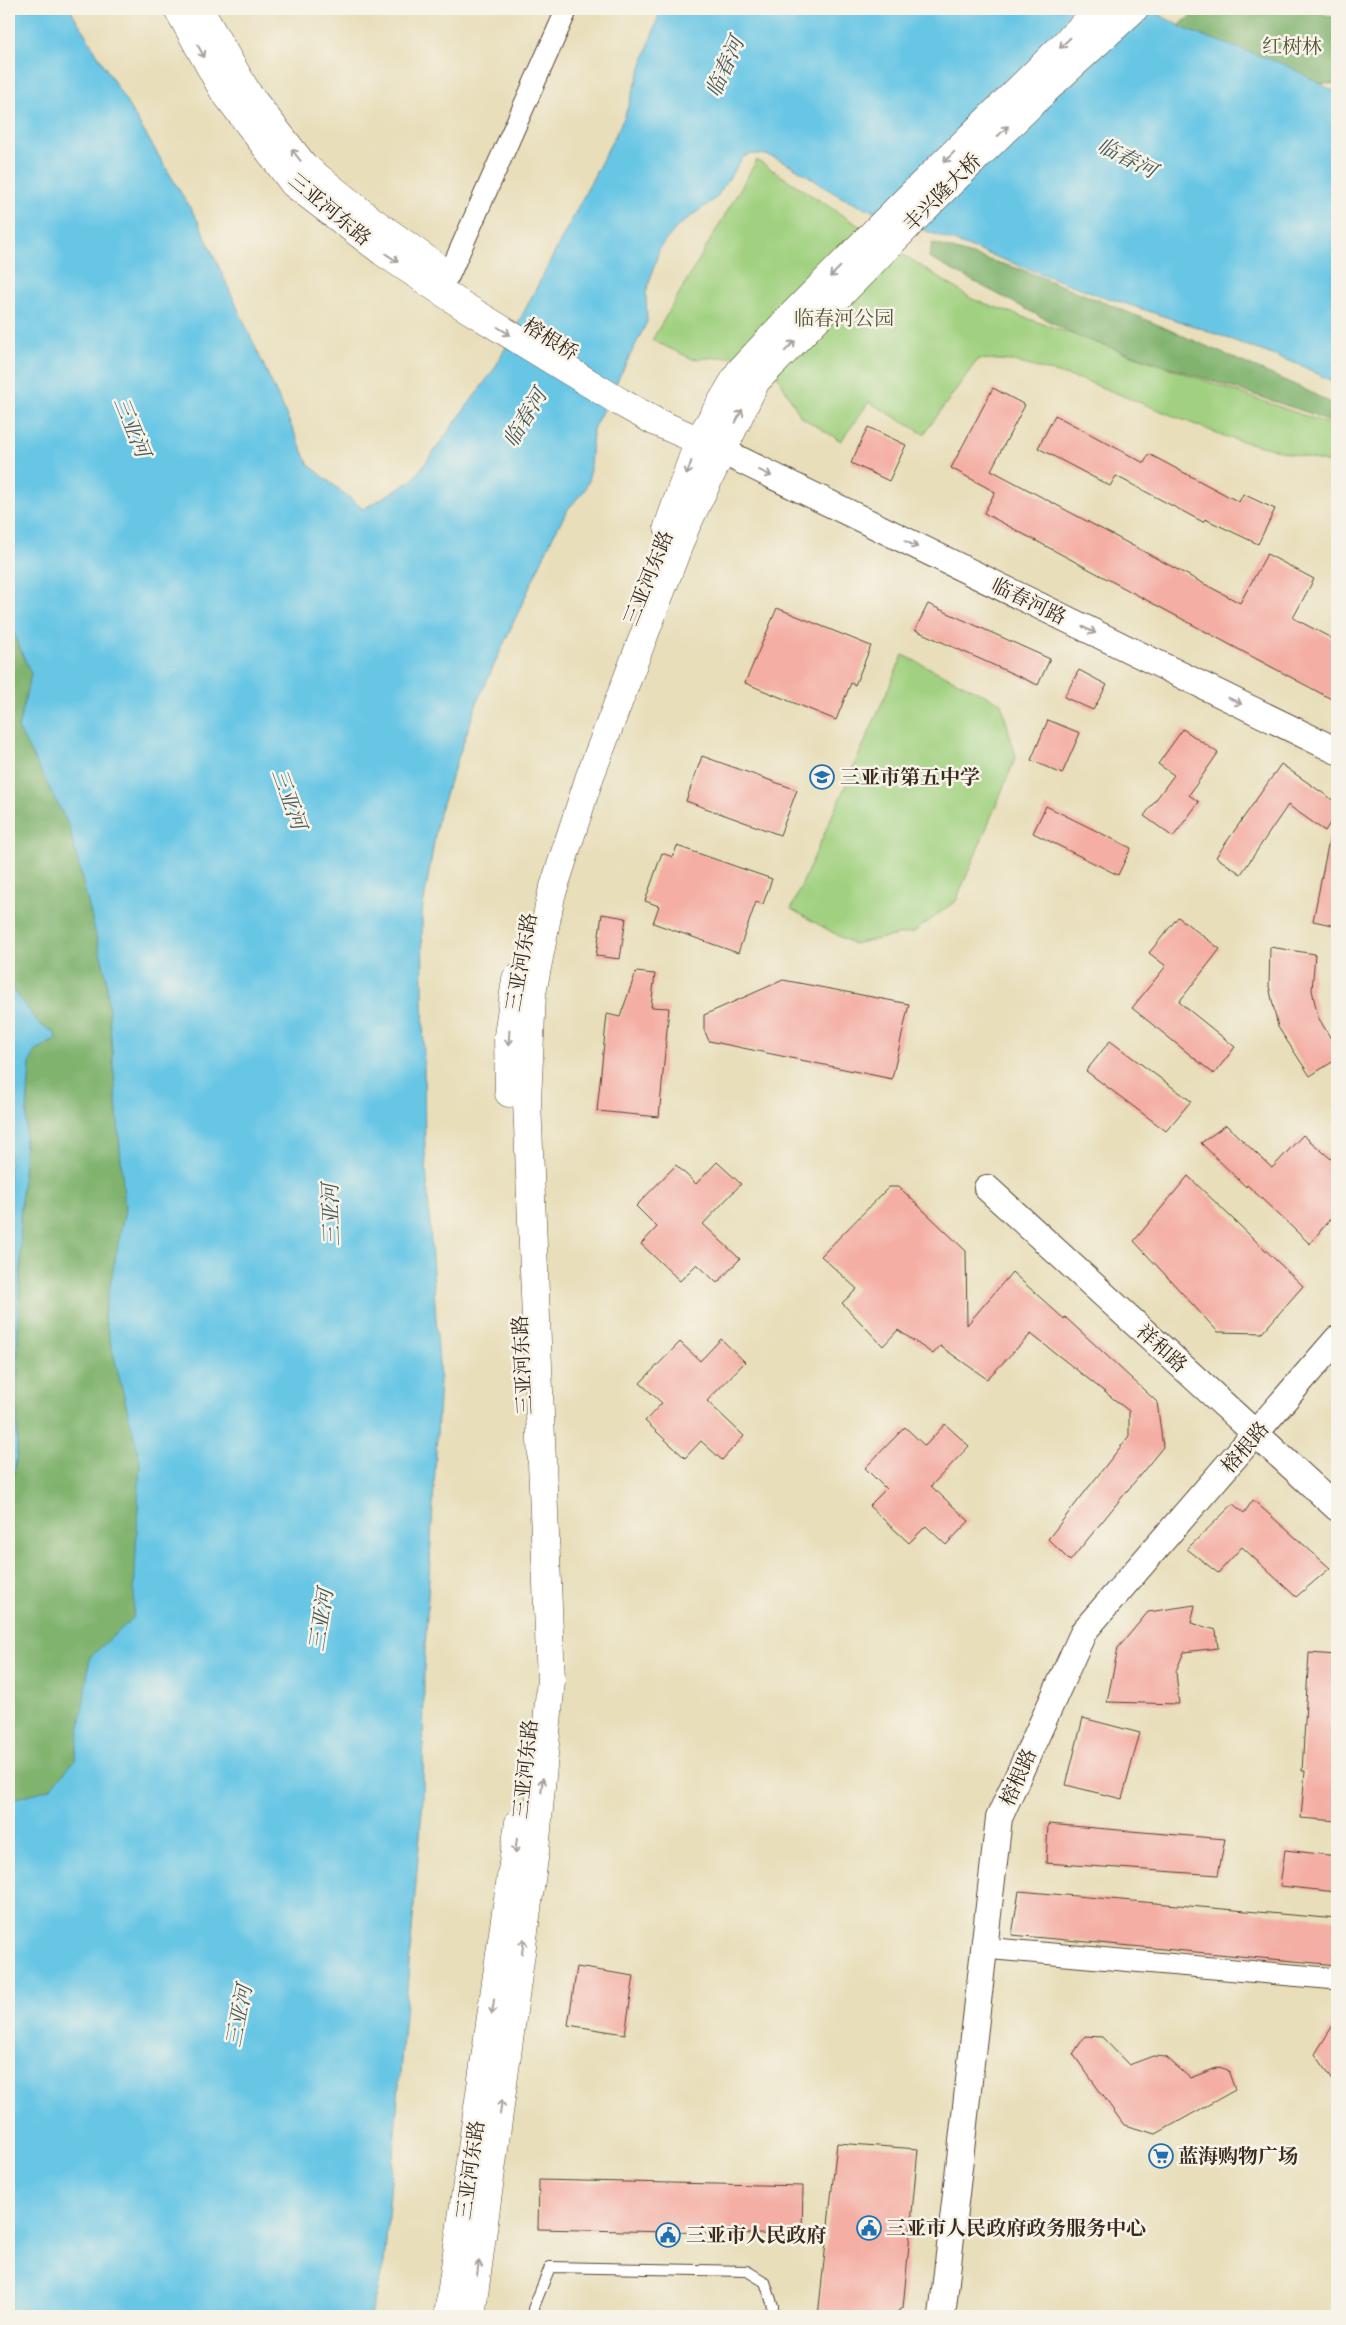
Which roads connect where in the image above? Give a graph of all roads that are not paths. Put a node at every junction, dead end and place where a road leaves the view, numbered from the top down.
1 (178, 9) edge
2 (199, 9) edge
3 (567, 9) edge
4 (1100, 9) edge
5 (1134, 9) edge
6 (449, 275) junction
7 (467, 298) junction
8 (748, 376) junction
9 (709, 438) junction
10 (1337, 750) edge
11 (987, 1188) dead end
12 (1337, 1339) edge
13 (1256, 1434) junction
14 (1337, 1508) edge
15 (984, 1948) junction
16 (1337, 1979) edge
17 (448, 2316) edge
18 (471, 2316) edge
19 (537, 2316) edge
20 (771, 2316) edge
21 (942, 2316) edge

1 -> 7 main road, 三亚河东路
6 -> 2 main road, 三亚河东路
3 - 6 street
4 -> 8 main road, 丰兴隆大桥
8 -> 5 main road, 丰兴隆大桥
6 - 7 main road, 三亚河东路
7 - 9 main road, 榕根桥
8 - 9 main road
9 -> 10 street, 临春河路
9 -> 17 main road, 三亚河东路
18 -> 9 main road, 三亚河东路
11 - 13 street, 祥和路
12 - 13 street, 榕根路
13 - 14 street, 祥和路
13 - 15 street, 榕根路
15 - 16 street
15 - 21 street, 榕根路
19 - 20 lane

